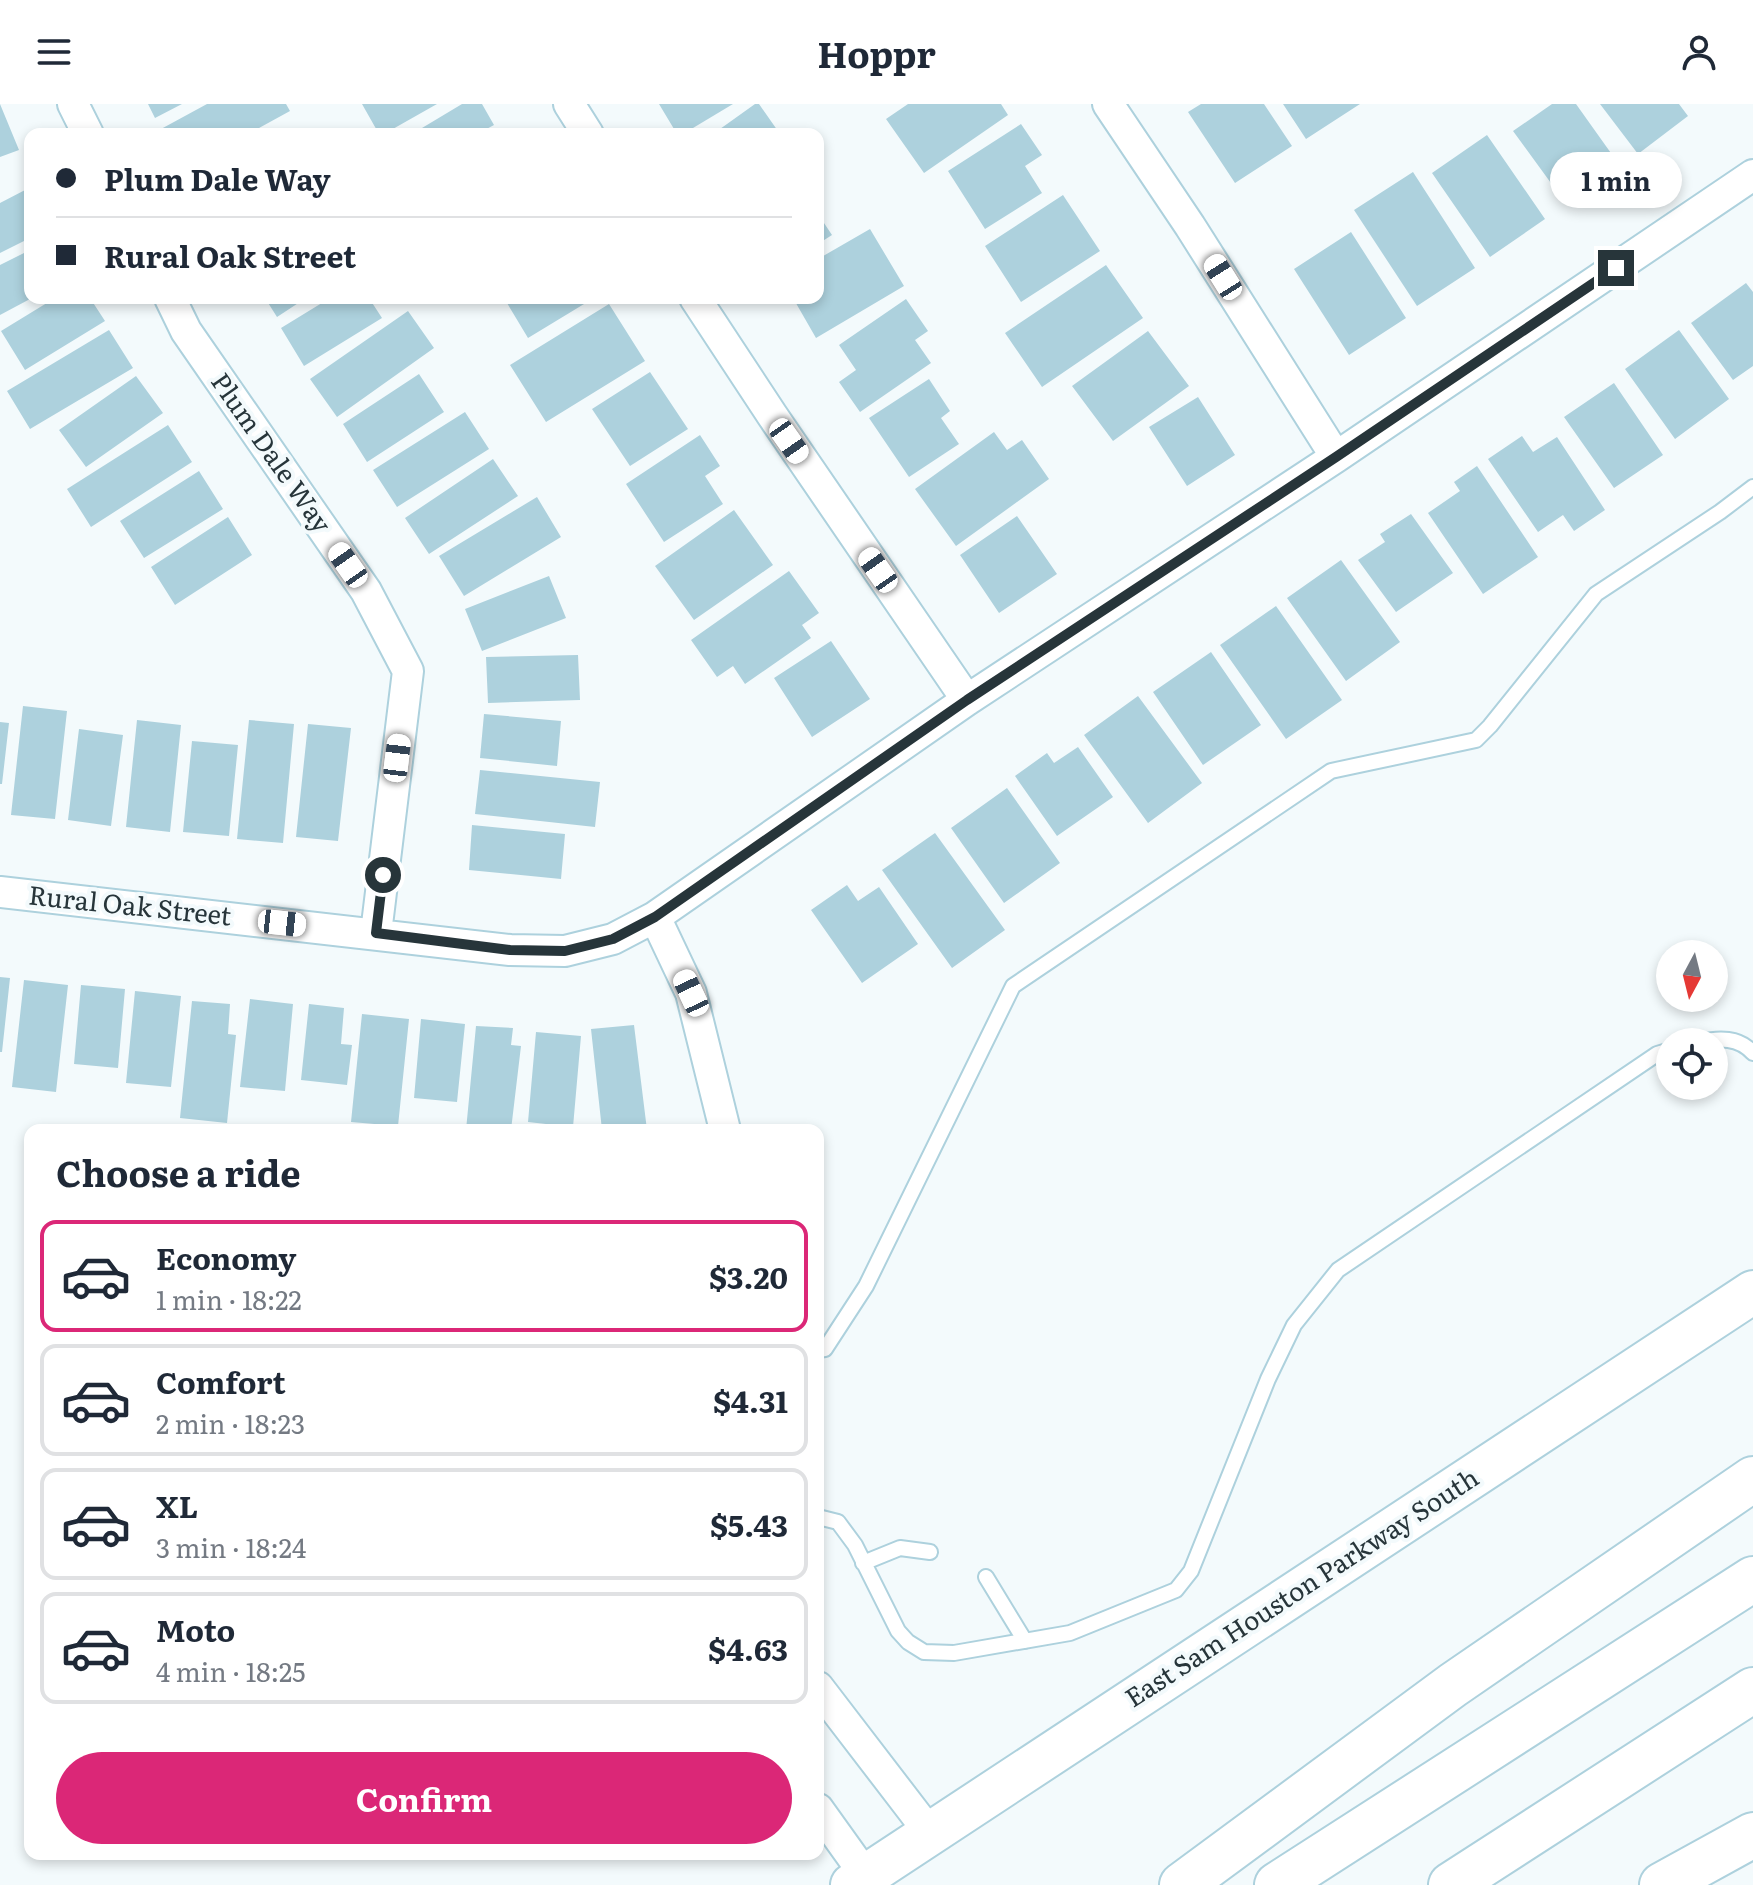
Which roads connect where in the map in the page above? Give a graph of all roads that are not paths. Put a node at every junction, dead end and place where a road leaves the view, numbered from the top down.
1 (73, 104) edge
2 (569, 104) edge
3 (1108, 104) edge
4 (85, 128) edge
5 (584, 128) edge
6 (1753, 175) edge
7 (173, 304) edge
8 (699, 304) edge
9 (1336, 457) junction
10 (1753, 487) edge
11 (967, 700) junction
12 (0, 892) edge
13 (655, 917) junction
14 (376, 933) junction
15 (1728, 1039) edge
16 (1753, 1053) edge
17 (1656, 1055) edge
18 (724, 1124) edge
19 (1753, 1292) edge
20 (824, 1349) edge
21 (1753, 1479) edge
22 (824, 1518) edge
23 (930, 1552) dead end
24 (863, 1563) junction
25 (986, 1577) dead end
26 (1753, 1579) edge
27 (1025, 1641) junction
28 (1753, 1690) edge
29 (824, 1695) edge
30 (824, 1819) edge
31 (930, 1833) junction
32 (1753, 1835) edge
33 (859, 1880) edge
34 (1182, 1885) edge
35 (1277, 1885) edge
36 (1451, 1885) edge
37 (1662, 1885) edge

1 - 4 street
2 - 5 street
3 - 9 street
6 - 9 street, Rural Oak Street
7 - 14 street, Plum Dale Way
8 - 11 street
9 - 11 street, Rural Oak Street
10 - 20 lane
11 - 13 street, Rural Oak Street
12 - 14 street, Rural Oak Street
13 - 14 street, Rural Oak Street
13 - 18 street
15 - 16 lane
17 - 27 lane
19 - 31 main road, East Sam Houston Parkway South
21 - 34 highway
22 - 24 lane
23 - 24 lane
24 - 27 lane
25 - 27 lane
26 - 35 highway
28 - 36 highway
29 - 31 street
30 - 33 street
31 - 33 main road, East Sam Houston Parkway South
32 - 37 highway

